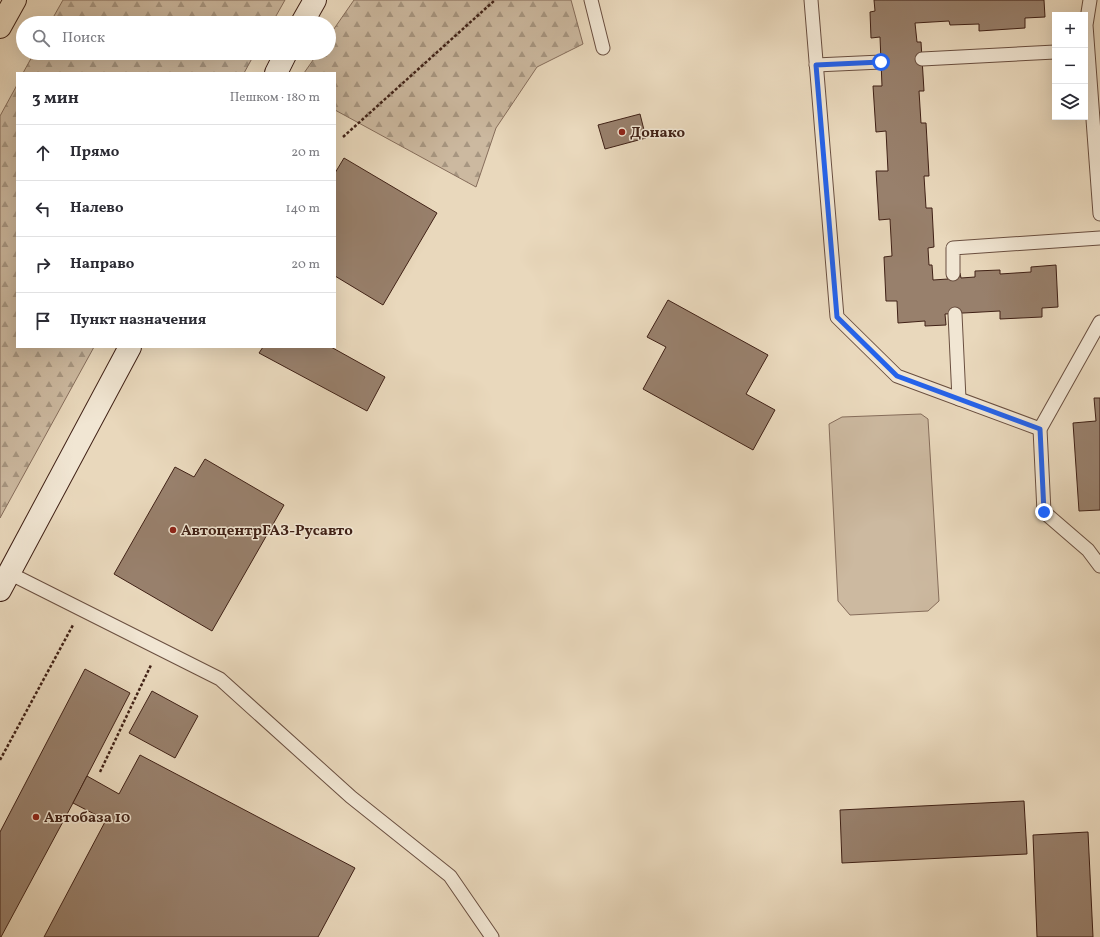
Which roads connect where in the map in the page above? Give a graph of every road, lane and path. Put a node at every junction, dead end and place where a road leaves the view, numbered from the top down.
1 (15, 0) edge
2 (315, 0) edge
3 (495, 0) edge
4 (591, 0) edge
5 (811, 0) edge
6 (1090, 0) edge
7 (306, 16) edge
8 (0, 27) edge
9 (603, 48) dead end
10 (1086, 48) edge
11 (1052, 52) edge
12 (922, 59) dead end
13 (282, 60) edge
14 (881, 62) dead end
15 (816, 65) junction
16 (276, 72) edge
17 (1088, 73) edge
18 (343, 137) dead end
19 (1100, 214) edge
20 (1100, 238) edge
21 (953, 274) dead end
22 (955, 314) dead end
23 (1100, 322) edge
24 (1094, 342) edge
25 (129, 348) edge
26 (959, 399) junction
27 (1040, 429) junction
28 (1100, 566) edge
29 (5, 581) edge
30 (82, 609) junction
31 (159, 648) junction
32 (0, 760) edge
33 (100, 772) dead end
34 (492, 937) edge

1 - 8 highway
2 - 7 street
3 - 18 path
4 - 9 lane
5 - 15 lane
6 - 10 lane
11 - 12 lane
13 - 16 street
14 - 15 lane
15 - 26 lane
17 - 19 lane
20 - 21 lane
22 - 26 lane
23 - 24 lane
24 - 27 lane
25 - 29 street
26 - 27 lane
27 - 28 lane
29 - 30 lane
30 - 31 lane
30 - 32 path
31 - 33 path
31 - 34 lane

